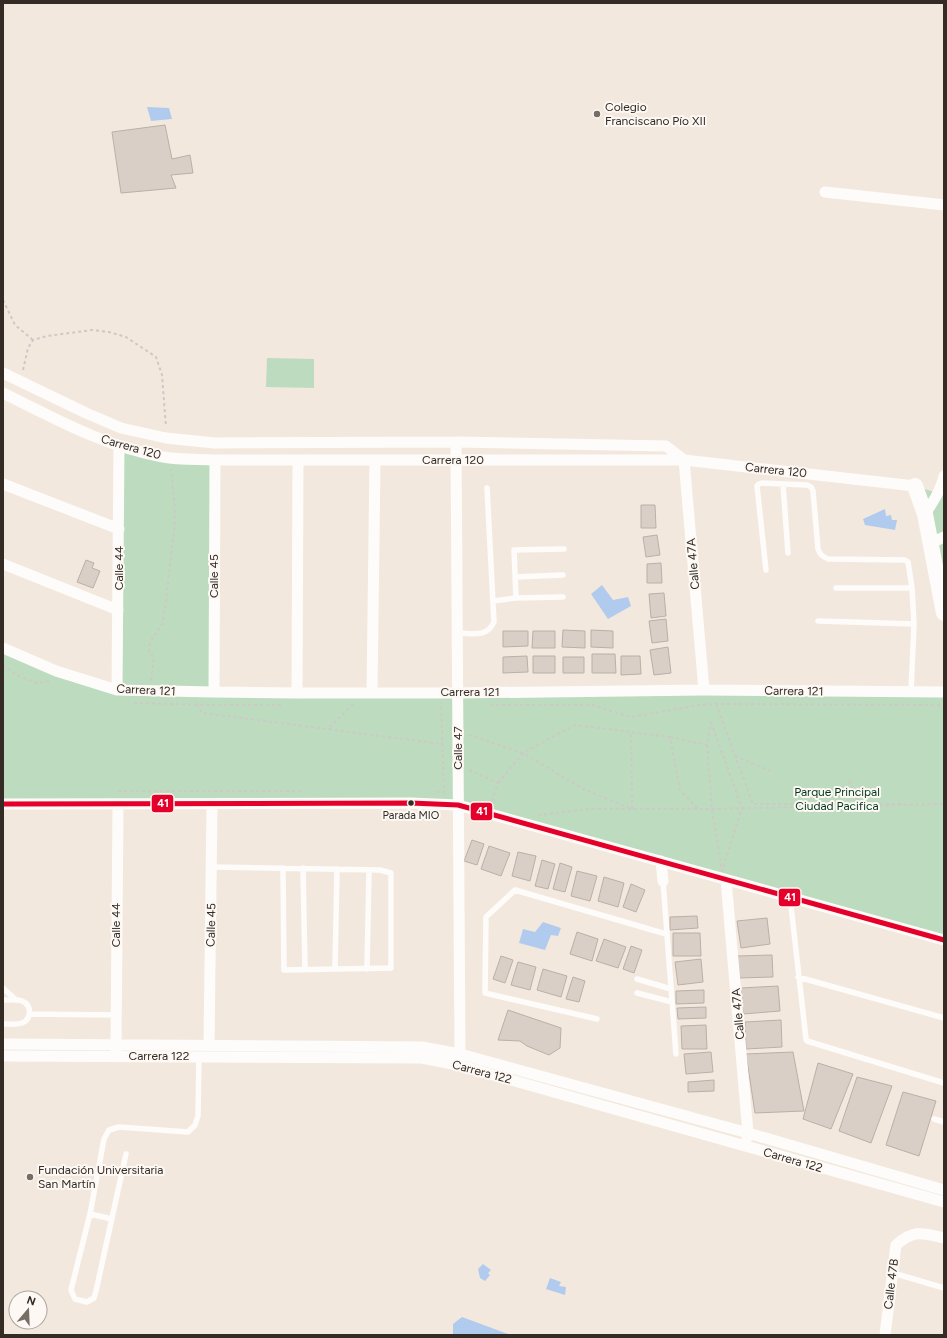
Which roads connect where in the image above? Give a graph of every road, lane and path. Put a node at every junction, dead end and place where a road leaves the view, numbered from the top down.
1 (826, 192) dead end
2 (944, 205) edge
3 (3, 300) edge
4 (33, 340) junction
5 (3, 373) edge
6 (20, 381) junction
7 (3, 393) edge
8 (166, 438) junction
9 (456, 442) junction
10 (119, 446) junction
11 (169, 457) junction
12 (215, 460) junction
13 (298, 460) junction
14 (375, 460) junction
15 (456, 460) junction
16 (684, 460) junction
17 (944, 476) edge
18 (3, 484) edge
19 (783, 484) junction
20 (915, 486) joint
21 (488, 488) dead end
22 (925, 514) junction
23 (119, 529) junction
24 (937, 540) edge
25 (564, 548) dead end
26 (788, 552) dead end
27 (3, 564) edge
28 (766, 570) dead end
29 (563, 575) dead end
30 (515, 577) junction
31 (836, 588) dead end
32 (912, 588) junction
33 (563, 597) dead end
34 (516, 598) junction
35 (493, 601) junction
36 (118, 610) junction
37 (944, 613) edge
38 (818, 621) dead end
39 (914, 624) junction
40 (457, 633) junction
41 (3, 648) edge
42 (117, 690) junction
43 (704, 690) junction
44 (150, 691) junction
45 (214, 692) junction
46 (372, 692) junction
47 (911, 692) junction
48 (944, 692) edge
49 (297, 693) junction
50 (457, 693) junction
51 (195, 700) dead end
52 (441, 700) dead end
53 (355, 702) dead end
54 (944, 705) edge
55 (328, 729) junction
56 (631, 732) junction
57 (464, 733) dead end
58 (670, 737) junction
59 (442, 744) junction
60 (707, 745) junction
61 (523, 753) junction
62 (735, 756) junction
63 (464, 767) dead end
64 (770, 771) dead end
65 (849, 781) dead end
66 (498, 783) junction
67 (112, 791) dead end
68 (308, 791) dead end
69 (436, 792) dead end
70 (3, 804) edge
71 (212, 804) junction
72 (860, 804) junction
73 (944, 804) edge
74 (118, 805) junction
75 (458, 805) junction
76 (490, 808) dead end
77 (742, 808) junction
78 (632, 809) junction
79 (698, 809) junction
80 (712, 809) junction
81 (536, 815) dead end
82 (662, 861) junction
83 (211, 866) junction
84 (283, 868) junction
85 (303, 868) junction
86 (337, 869) junction
87 (715, 869) dead end
88 (369, 870) junction
89 (724, 876) junction
90 (663, 881) joint
91 (790, 897) junction
92 (666, 934) junction
93 (944, 940) edge
94 (367, 968) junction
95 (305, 969) junction
96 (335, 969) junction
97 (798, 977) junction
98 (637, 979) dead end
99 (3, 988) edge
100 (671, 989) junction
101 (637, 993) dead end
102 (3, 1000) edge
103 (16, 1000) junction
104 (672, 1002) junction
105 (29, 1014) junction
106 (116, 1015) junction
107 (944, 1018) edge
108 (598, 1020) dead end
109 (3, 1024) edge
110 (3, 1044) edge
111 (116, 1044) junction
112 (209, 1045) junction
113 (676, 1054) dead end
114 (3, 1056) edge
115 (199, 1056) junction
116 (116, 1057) junction
117 (459, 1060) junction
118 (944, 1083) edge
119 (934, 1118) dead end
120 (944, 1122) edge
121 (748, 1133) junction
122 (744, 1147) junction
123 (126, 1154) dead end
124 (944, 1190) edge
125 (944, 1202) edge
126 (90, 1214) junction
127 (112, 1219) junction
128 (944, 1238) edge
129 (893, 1273) junction
130 (944, 1288) edge
131 (885, 1335) edge

1 - 2 street
3 - 4 path
4 - 6 path
4 - 8 path
5 - 6 street, Carrera 120
6 - 8 street, Carrera 120
7 - 10 street, Carrera 120
8 - 9 street, Carrera 120
9 - 15 street, Calle 47
9 - 16 street, Carrera 120
10 - 11 street, Carrera 120
10 - 23 street, Calle 44
11 - 12 street, Carrera 120
11 - 44 path
12 - 13 street, Carrera 120
12 - 45 street, Calle 45
13 - 14 street, Carrera 120
13 - 49 street
14 - 15 street, Carrera 120
14 - 46 street
15 - 16 street, Carrera 120
15 - 40 street, Calle 47
16 - 20 street, Carrera 120
16 - 43 street, Calle 47A
17 - 22 street
18 - 23 street
19 - 26 lane
19 - 28 lane
19 - 32 lane
20 - 22 main road
21 - 35 lane
22 - 24 main road
23 - 36 street, Calle 44
24 - 37 main road
25 - 30 lane
27 - 36 street
29 - 30 lane
30 - 34 lane
31 - 32 lane
32 - 39 lane
33 - 34 lane
34 - 35 lane
35 - 40 lane
36 - 42 street, Calle 44
38 - 39 lane
39 - 47 lane
40 - 50 street, Calle 47
41 - 42 street, Carrera 121
42 - 44 street, Carrera 121
43 - 47 street, Carrera 121
43 - 50 street, Carrera 121
44 - 45 street, Carrera 121
45 - 49 street, Carrera 121
46 - 49 street, Carrera 121
46 - 50 street, Carrera 121
47 - 48 street, Carrera 121
50 - 75 street, Calle 47
51 - 55 path
52 - 59 path
53 - 55 path
54 - 62 path
55 - 59 path
56 - 58 path
56 - 61 path
56 - 78 path
57 - 61 path
58 - 60 path
58 - 79 path
59 - 69 path
60 - 77 path
60 - 80 path
61 - 66 path
61 - 78 path
62 - 64 path
62 - 72 path
63 - 66 path
65 - 72 path
66 - 76 path
67 - 68 path
70 - 74 street
71 - 74 street
71 - 75 street
71 - 83 street, Calle 45
72 - 73 path
73 - 77 path
74 - 106 street, Calle 44
75 - 82 street
75 - 117 street, Calle 47
77 - 80 path
77 - 89 path
78 - 79 path
78 - 81 path
79 - 80 path
80 - 89 path
82 - 89 street
82 - 90 street
83 - 84 lane
83 - 112 street, Calle 45
84 - 85 lane
84 - 95 lane
85 - 86 lane
85 - 95 lane
86 - 88 lane
86 - 96 lane
87 - 89 path
88 - 94 lane
88 - 94 lane
89 - 91 street
89 - 121 street, Calle 47A
90 - 92 lane
91 - 93 street
91 - 97 lane
92 - 100 lane
92 - 108 lane
94 - 96 lane
95 - 96 lane
97 - 107 lane
97 - 118 lane
98 - 100 lane
99 - 103 lane
100 - 104 lane
101 - 104 lane
102 - 103 lane
103 - 105 lane
104 - 113 lane
105 - 106 lane
105 - 109 lane
106 - 111 street, Calle 44
110 - 111 street, Carrera 122
111 - 112 street, Carrera 122
111 - 116 street, Calle 44
112 - 117 street, Carrera 122
114 - 116 street, Carrera 122
115 - 116 street, Carrera 122
115 - 117 street, Carrera 122
115 - 126 lane
117 - 121 street, Carrera 122
117 - 122 street, Carrera 122
119 - 120 lane
121 - 122 street, Calle 47A
121 - 124 street, Carrera 122
122 - 125 street, Carrera 122
123 - 127 lane
126 - 127 lane
126 - 127 lane
128 - 129 street, Calle 47B
129 - 130 lane
129 - 131 street, Calle 47B

